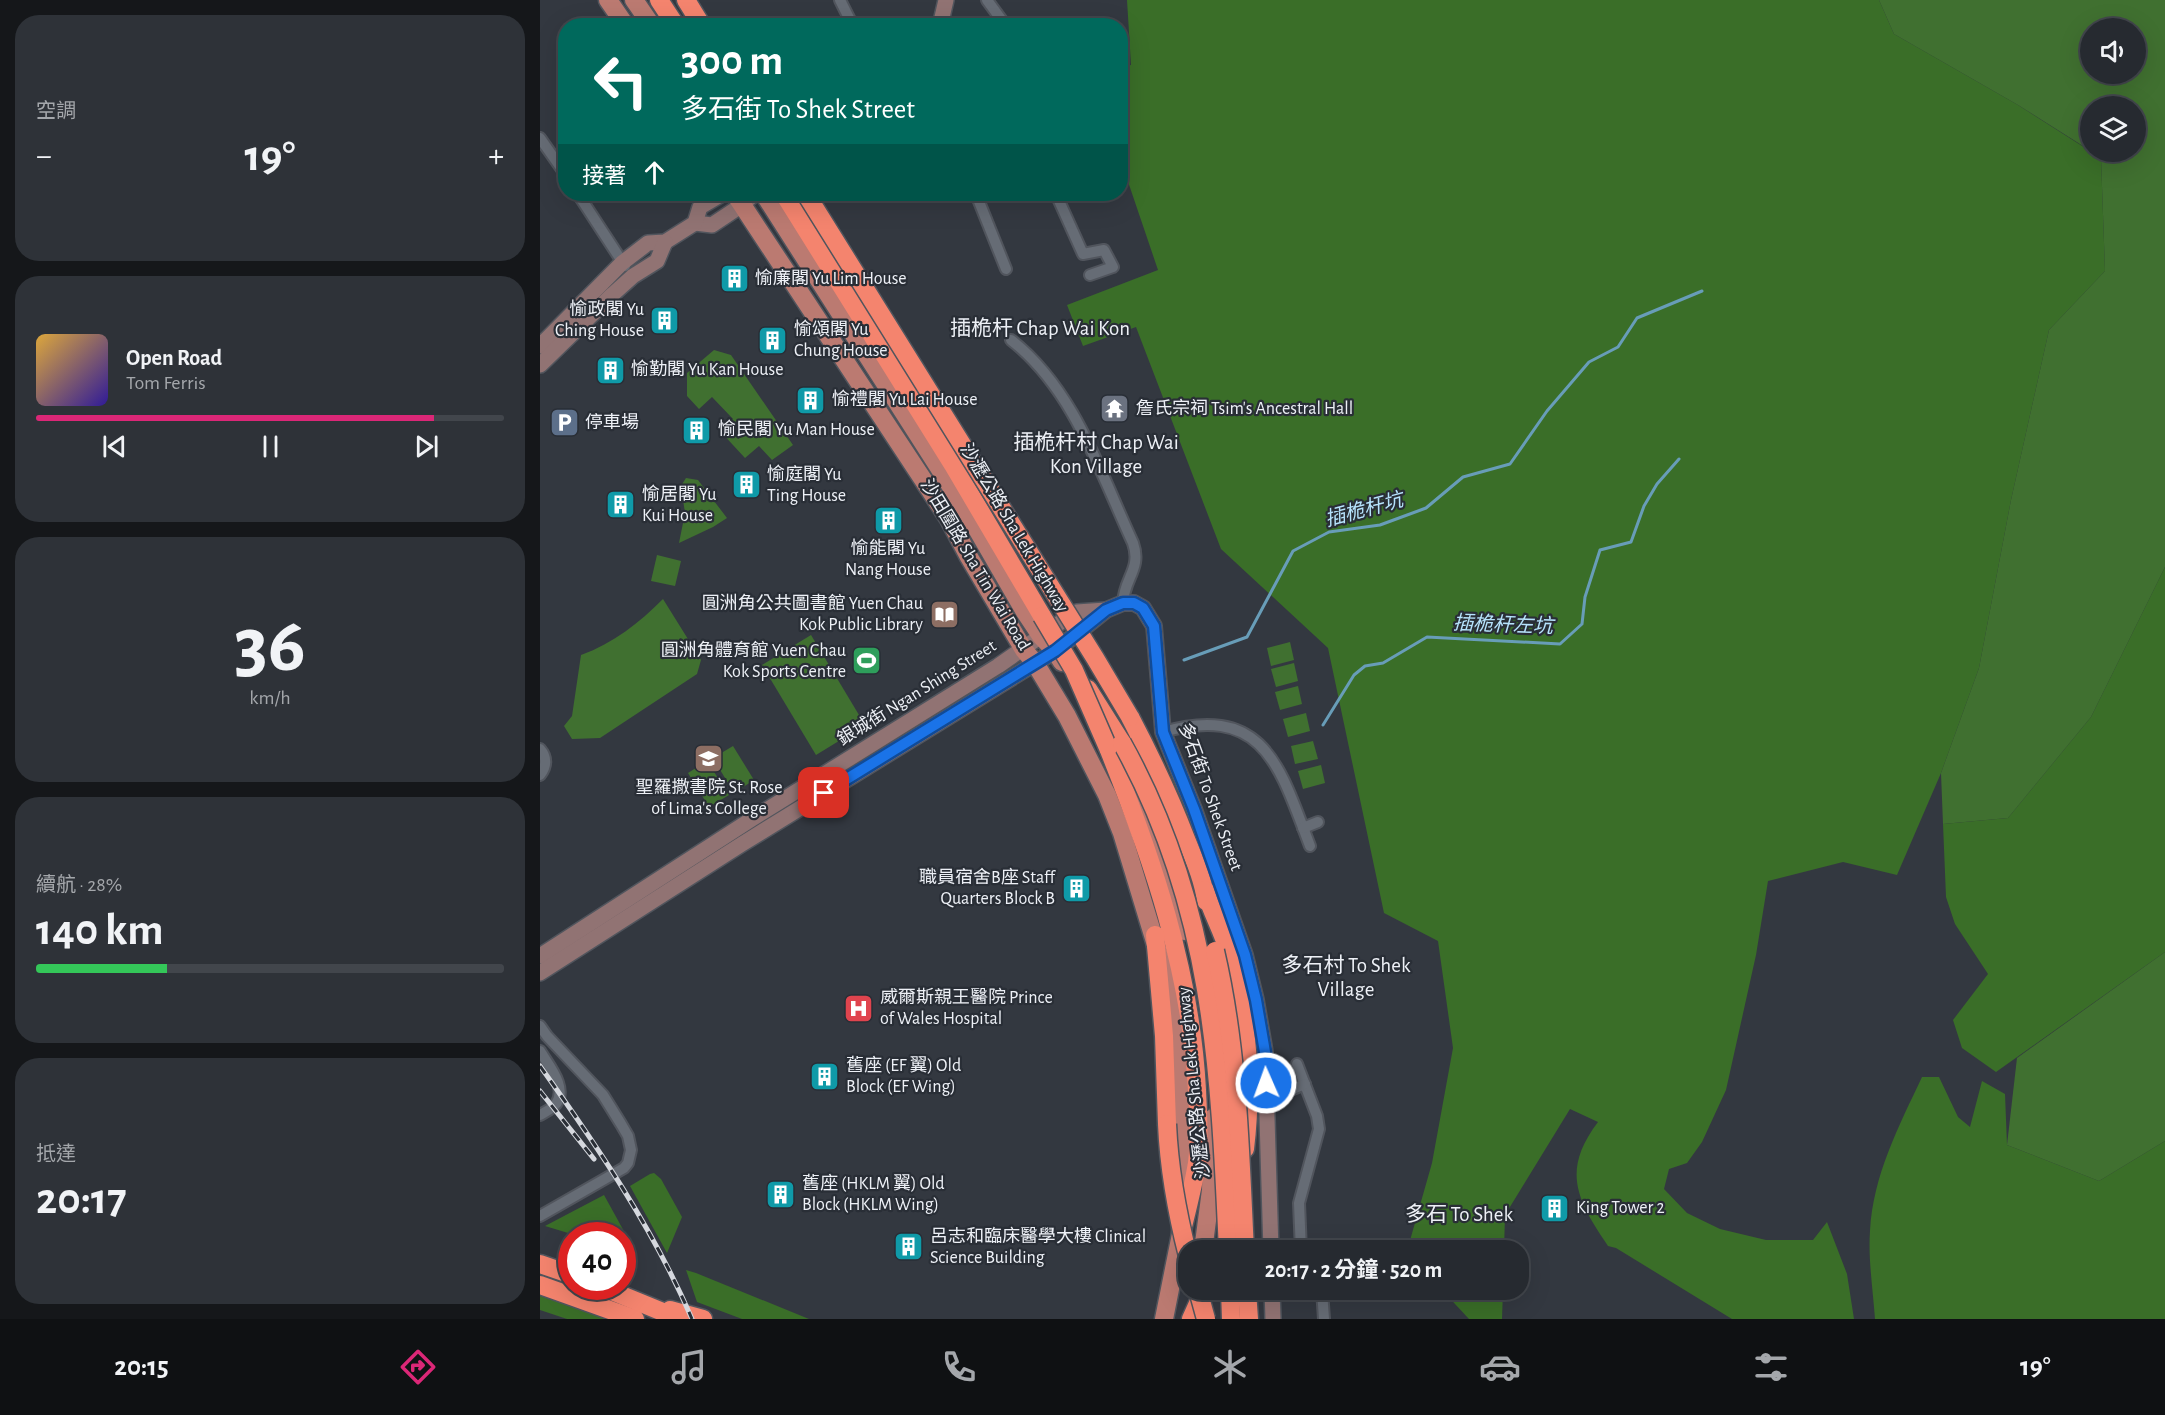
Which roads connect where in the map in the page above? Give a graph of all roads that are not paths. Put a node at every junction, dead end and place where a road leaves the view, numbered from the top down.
1 (608, 0) edge
2 (634, 0) edge
3 (659, 0) edge
4 (840, 0) edge
5 (946, 0) edge
6 (987, 0) edge
7 (620, 18) edge
8 (646, 18) edge
9 (671, 18) edge
10 (849, 18) edge
11 (942, 18) edge
12 (1000, 18) edge
13 (540, 138) edge
14 (558, 164) edge
15 (582, 201) edge
16 (710, 201) edge
17 (739, 201) edge
18 (747, 201) edge
19 (768, 201) edge
20 (788, 201) edge
21 (810, 201) edge
22 (979, 201) edge
23 (1059, 201) edge
24 (695, 223) junction
25 (665, 242) junction
26 (622, 263) junction
27 (1006, 269) dead end
28 (1090, 275) dead end
29 (633, 276) junction
30 (1011, 340) dead end
31 (540, 346) edge
32 (540, 365) edge
33 (1123, 603) junction
34 (1106, 610) junction
35 (1041, 636) junction
36 (1055, 651) junction
37 (1030, 656) junction
38 (1074, 669) junction
39 (1163, 732) junction
40 (540, 749) edge
41 (540, 775) edge
42 (1318, 822) dead end
43 (1303, 828) junction
44 (1310, 846) dead end
45 (1204, 890) junction
46 (1155, 935) junction
47 (540, 956) edge
48 (540, 973) edge
49 (540, 1026) edge
50 (540, 1051) edge
51 (1297, 1064) dead end
52 (1305, 1084) junction
53 (1288, 1091) dead end
54 (540, 1115) edge
55 (540, 1216) edge
56 (1181, 1234) junction
57 (1184, 1240) edge
58 (1204, 1240) edge
59 (1226, 1240) edge
60 (1228, 1240) edge
61 (1244, 1240) edge
62 (1271, 1240) edge
63 (1301, 1240) edge
64 (540, 1264) edge
65 (558, 1270) edge
66 (540, 1285) edge
67 (636, 1300) edge
68 (1195, 1300) edge
69 (1200, 1300) edge
70 (1200, 1300) edge
71 (1230, 1300) edge
72 (1248, 1300) edge
73 (1272, 1300) edge
74 (1323, 1300) edge
75 (650, 1305) junction
76 (635, 1319) edge
77 (680, 1319) edge
78 (703, 1319) edge
79 (1164, 1319) edge
80 (1191, 1319) edge
81 (1206, 1319) edge
82 (1231, 1319) edge
83 (1249, 1319) edge
84 (1273, 1319) edge
85 (1324, 1319) edge

1 - 7 main road
2 - 8 main road
3 - 9 highway
4 - 10 street
5 - 11 street
6 - 12 street
13 - 14 street
15 - 26 street
16 - 24 street
17 - 24 street
18 - 37 main road, 沙田圍路 Sha Tin Wai Road
19 - 35 main road, 沙田圍路 Sha Tin Wai Road
20 - 38 highway, 沙瀝公路 Sha Lek Highway, bridge
21 - 45 highway, 沙瀝公路 Sha Lek Highway, bridge
22 - 27 street
23 - 28 street
24 - 25 street
25 - 26 street
25 - 29 street
26 - 29 street
26 - 31 street
29 - 32 street
30 - 33 street
33 - 34 street
33 - 39 street, 多石街 To Shek Street
34 - 35 street
34 - 36 street
35 - 36 main road, 沙田圍路 Sha Tin Wai Road
35 - 37 street, 銀城街 Ngan Shing Street
36 - 37 street, 銀城街 Ngan Shing Street
36 - 58 main road, 沙田圍路 Sha Tin Wai Road
37 - 46 main road, 沙田圍路 Sha Tin Wai Road
37 - 47 street, 銀城街 Ngan Shing Street
37 - 48 street, 銀城街 Ngan Shing Street
38 - 56 highway, bridge
38 - 59 highway, 沙瀝公路 Sha Lek Highway, bridge
39 - 43 street
39 - 62 street, 多石街 To Shek Street
40 - 41 street
42 - 43 street
43 - 44 street
45 - 60 highway
45 - 61 highway, 沙瀝公路 Sha Lek Highway, bridge
46 - 56 main road, 沙田圍路 Sha Tin Wai Road
46 - 57 highway, bridge
49 - 55 street
50 - 54 street
51 - 52 street
52 - 53 street
52 - 63 street
56 - 79 main road, 沙田圍路 Sha Tin Wai Road
64 - 65 highway
66 - 76 highway
67 - 75 highway
68 - 80 main road
69 - 81 highway, bridge
70 - 80 highway
71 - 82 highway
72 - 83 highway
73 - 84 street
74 - 85 street
75 - 77 highway
75 - 78 highway

